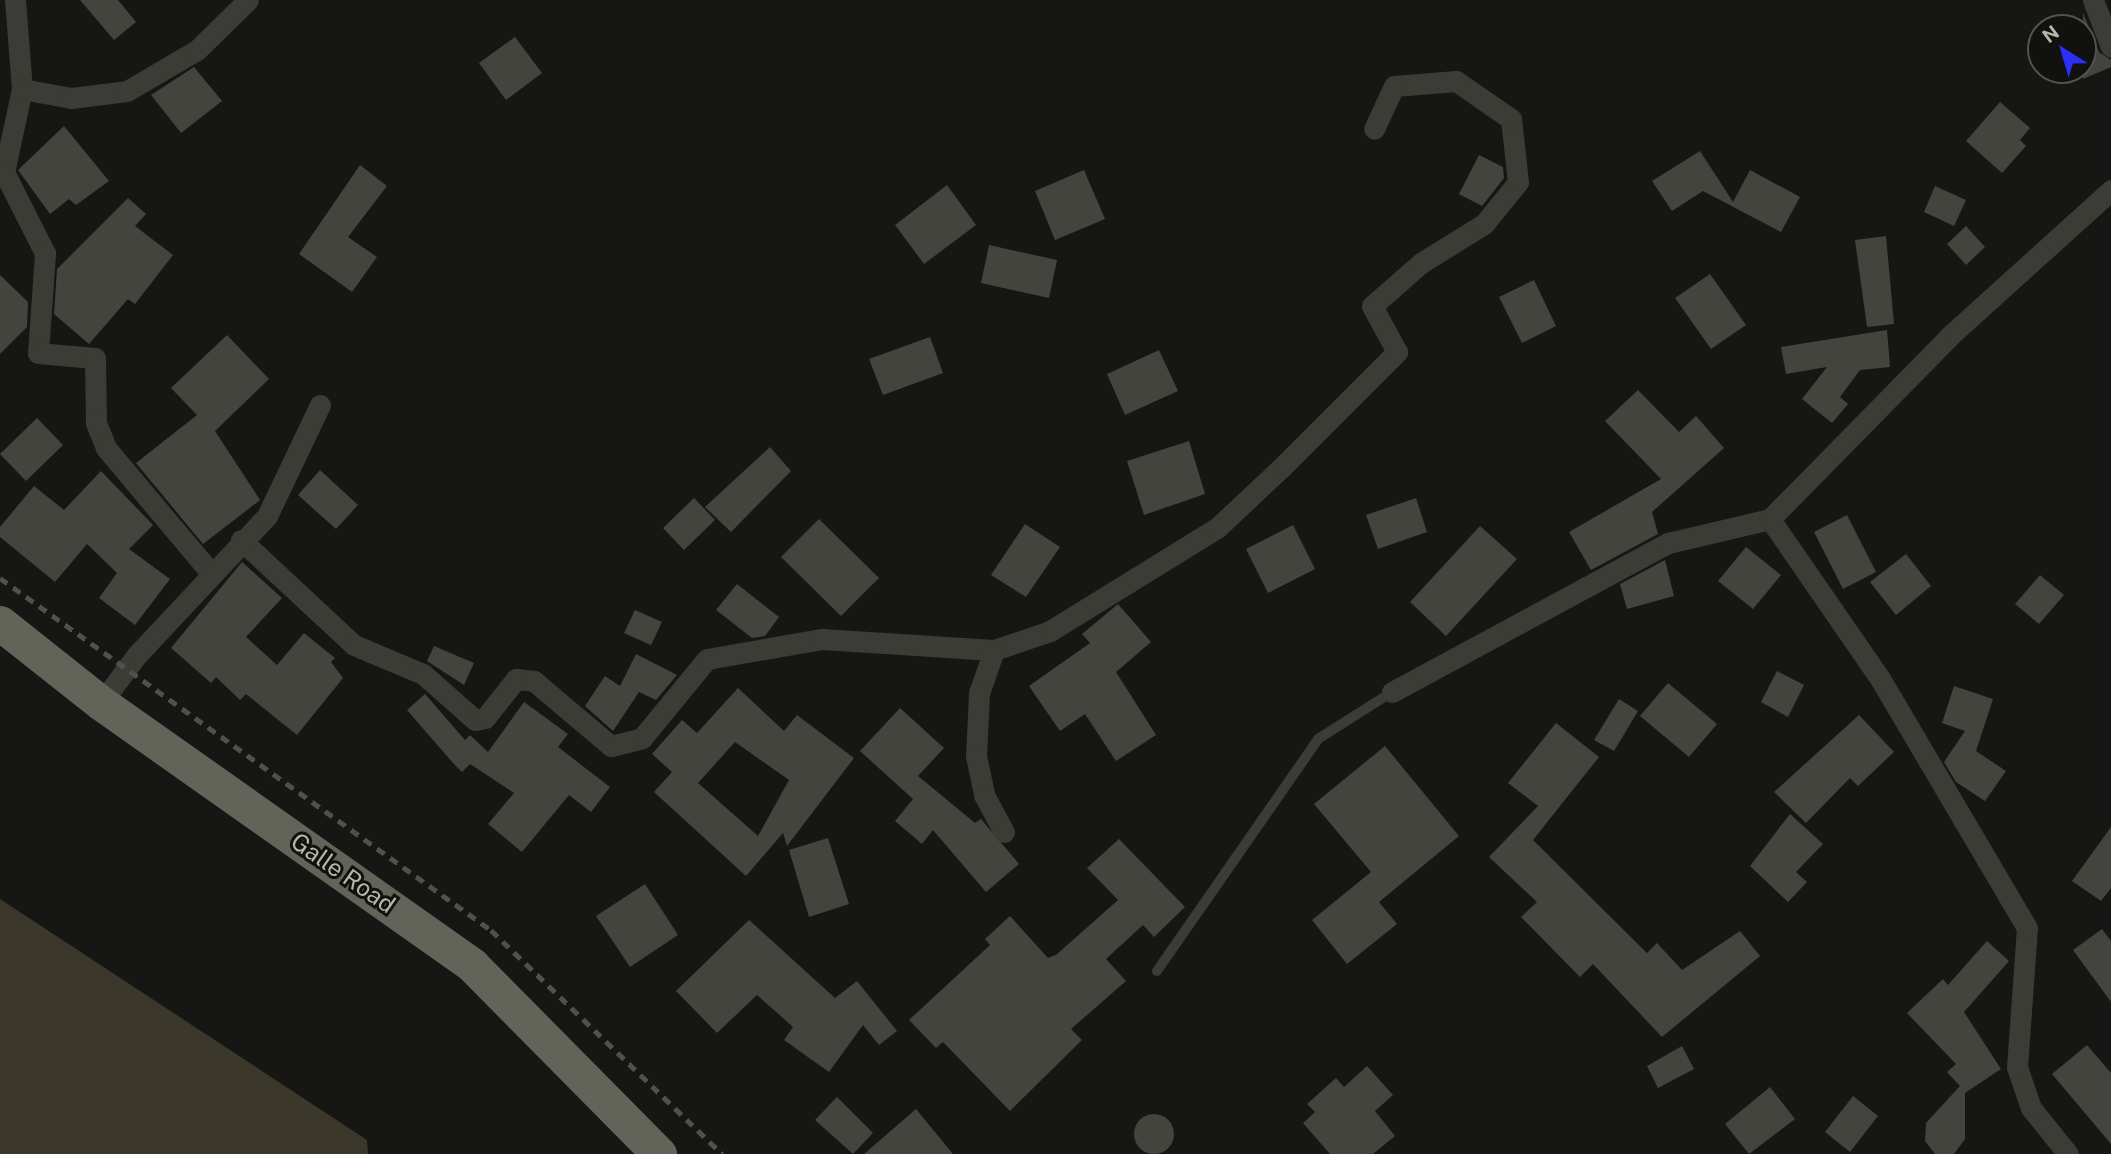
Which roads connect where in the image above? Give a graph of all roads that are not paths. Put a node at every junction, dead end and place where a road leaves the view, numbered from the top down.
1 (15, 0) edge
2 (248, 0) edge
3 (2093, 0) edge
4 (2111, 47) edge
5 (22, 89) junction
6 (1374, 129) dead end
7 (2111, 190) edge
8 (320, 405) dead end
9 (1770, 519) junction
10 (241, 540) junction
11 (210, 572) junction
12 (0, 623) edge
13 (994, 650) junction
14 (1392, 692) joint
15 (101, 703) junction
16 (1004, 832) dead end
17 (1157, 971) dead end
18 (659, 1154) edge
19 (2068, 1154) edge

1 - 5 street
2 - 5 street
3 - 4 street
5 - 11 street
6 - 13 street
7 - 9 street
8 - 10 street
9 - 14 street
9 - 19 street
10 - 11 street
10 - 13 street
11 - 15 street
12 - 15 highway, Galle Road
13 - 16 street
14 - 17 lane
15 - 18 highway, Galle Road

